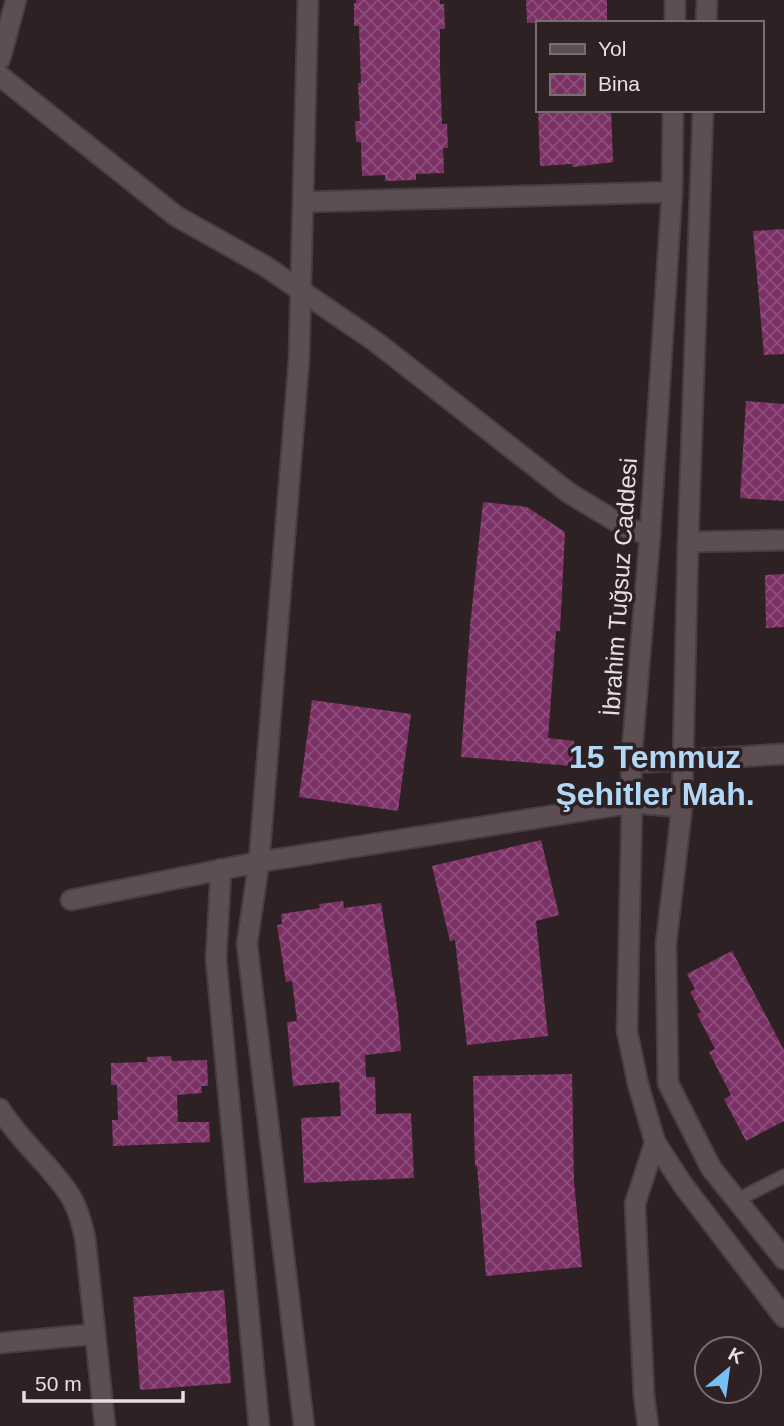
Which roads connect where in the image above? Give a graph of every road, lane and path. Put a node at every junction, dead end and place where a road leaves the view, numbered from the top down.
1 (16, 0) edge
2 (308, 0) edge
3 (675, 0) edge
4 (707, 0) edge
5 (675, 21) edge
6 (706, 21) edge
7 (0, 59) edge
8 (0, 76) edge
9 (673, 112) edge
10 (703, 112) edge
11 (672, 192) junction
12 (303, 202) junction
13 (300, 289) junction
14 (650, 535) junction
15 (784, 540) edge
16 (688, 542) junction
17 (783, 757) edge
18 (681, 760) junction
19 (631, 763) junction
20 (632, 803) junction
21 (682, 807) junction
22 (259, 862) junction
23 (220, 869) junction
24 (71, 900) dead end
25 (0, 1109) edge
26 (655, 1142) junction
27 (784, 1176) edge
28 (737, 1200) junction
29 (784, 1259) edge
30 (784, 1317) edge
31 (95, 1334) junction
32 (0, 1343) edge
33 (105, 1426) edge
34 (259, 1426) edge
35 (304, 1426) edge
36 (648, 1426) edge

1 - 7 street
2 - 12 street
3 - 5 street
4 - 6 street
8 - 13 street
9 - 11 street, İbrahim Tuğsuz Caddesi
10 - 16 street
11 - 12 street
11 - 14 street, İbrahim Tuğsuz Caddesi
12 - 13 street
13 - 14 street
13 - 22 street
14 - 19 street, İbrahim Tuğsuz Caddesi
15 - 16 street
16 - 18 street
17 - 18 street
18 - 19 street
18 - 21 street
19 - 20 street, İbrahim Tuğsuz Caddesi
20 - 21 street
20 - 22 street
20 - 26 street, İbrahim Tuğsuz Caddesi
21 - 28 street
22 - 23 street
22 - 35 street
23 - 24 street
23 - 34 street
25 - 31 street
26 - 30 street, İbrahim Tuğsuz Caddesi
26 - 36 street
27 - 28 lane
28 - 29 street
31 - 32 street
31 - 33 street

